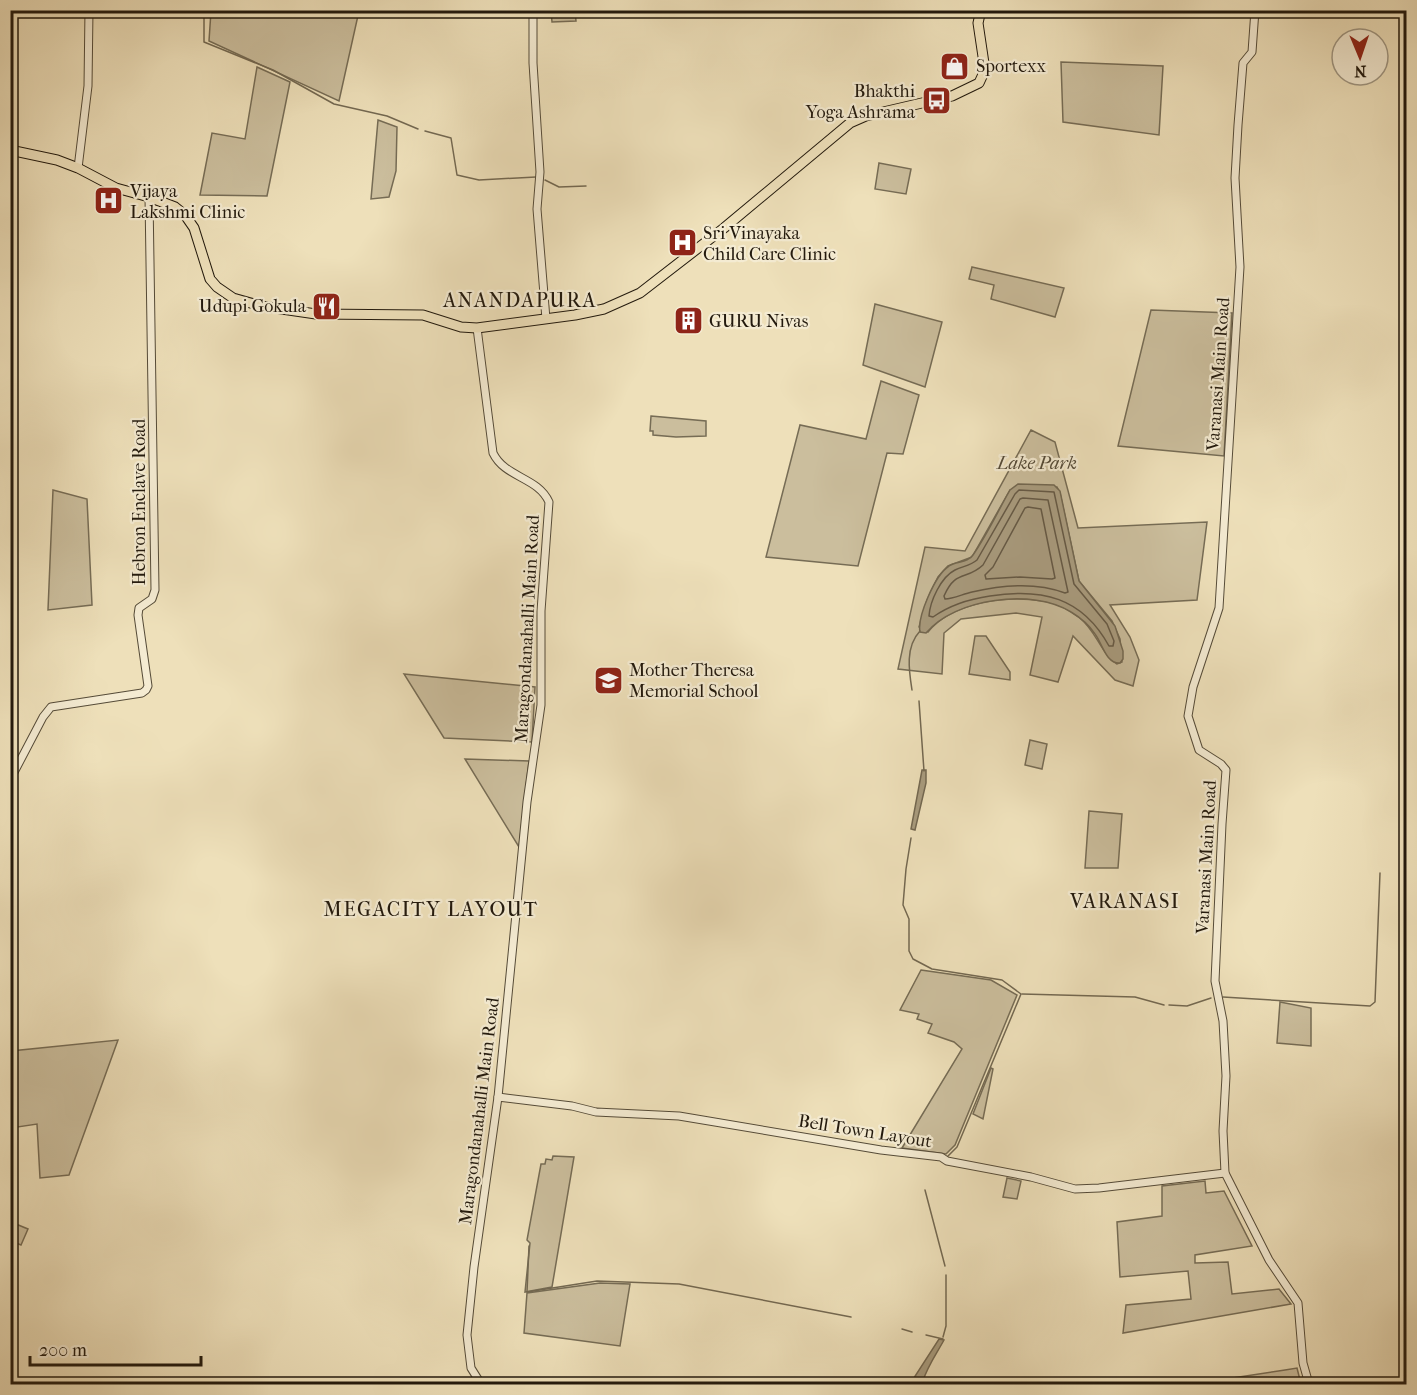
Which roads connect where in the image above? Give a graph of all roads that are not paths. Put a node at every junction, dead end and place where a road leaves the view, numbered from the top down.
1 (89, 10) edge
2 (533, 10) edge
3 (981, 10) edge
4 (1255, 10) edge
5 (10, 150) edge
6 (78, 168) junction
7 (149, 197) junction
8 (546, 319) junction
9 (477, 328) junction
10 (10, 780) edge
11 (498, 1097) junction
12 (1226, 1173) junction
13 (481, 1384) edge
14 (1309, 1384) edge

1 - 6 street
2 - 8 street
3 - 8 main road
4 - 12 street, Varanasi Main Road
5 - 6 main road
6 - 7 main road
7 - 9 main road
7 - 10 street, Hebron Enclave Road
8 - 9 main road
9 - 11 street, Maragondanahalli Main Road
11 - 12 street, Bell Town Layout
11 - 13 street, Maragondanahalli Main Road
12 - 14 street, Varanasi Main Road

